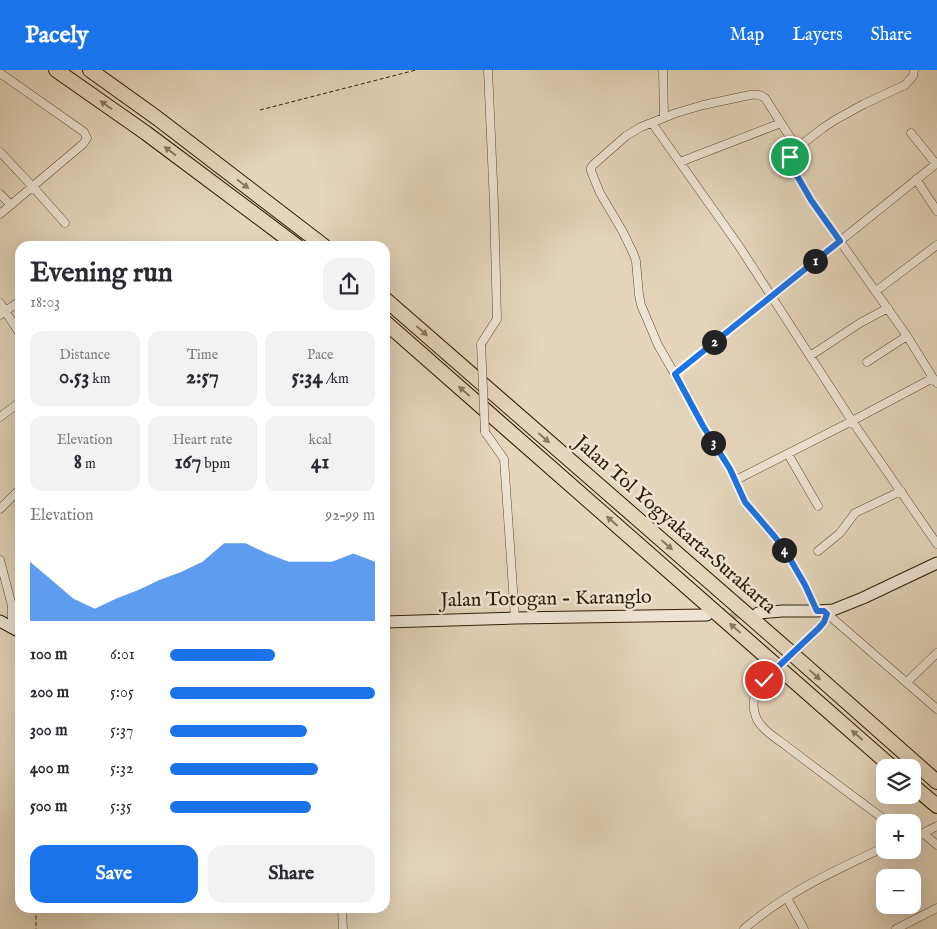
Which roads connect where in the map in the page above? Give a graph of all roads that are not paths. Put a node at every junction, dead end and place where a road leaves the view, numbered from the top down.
1 (56, 70) edge
2 (90, 70) edge
3 (488, 70) edge
4 (663, 70) edge
5 (914, 70) edge
6 (0, 73) edge
7 (664, 117) junction
8 (652, 122) junction
9 (781, 123) junction
10 (911, 133) dead end
11 (797, 148) junction
12 (0, 152) edge
13 (680, 162) junction
14 (937, 163) edge
15 (916, 179) junction
16 (33, 187) junction
17 (0, 194) edge
18 (12, 205) junction
19 (937, 211) edge
20 (0, 214) edge
21 (65, 223) dead end
22 (290, 241) edge
23 (317, 241) edge
24 (840, 241) junction
25 (937, 245) edge
26 (876, 290) junction
27 (771, 296) junction
28 (0, 303) edge
29 (390, 303) edge
30 (15, 305) edge
31 (888, 308) junction
32 (3, 313) edge
33 (390, 326) edge
34 (15, 328) edge
35 (907, 336) junction
36 (810, 356) junction
37 (867, 362) dead end
38 (675, 374) junction
39 (935, 380) edge
40 (15, 406) edge
41 (0, 417) edge
42 (852, 421) junction
43 (788, 454) junction
44 (736, 480) junction
45 (901, 491) junction
46 (15, 494) edge
47 (818, 506) dead end
48 (0, 509) edge
49 (937, 544) edge
50 (818, 551) dead end
51 (0, 560) edge
52 (937, 563) edge
53 (822, 612) junction
54 (758, 613) tunnel mouth
55 (707, 615) tunnel mouth
56 (515, 618) junction
57 (0, 621) edge
58 (390, 622) edge
59 (15, 624) edge
60 (15, 629) edge
61 (937, 653) edge
62 (907, 682) junction
63 (937, 709) edge
64 (883, 759) edge
65 (937, 782) edge
66 (921, 793) edge
67 (937, 806) edge
68 (877, 814) edge
69 (937, 826) edge
70 (923, 833) joint
71 (937, 845) edge
72 (876, 851) edge
73 (786, 898) junction
74 (937, 908) edge
75 (342, 913) edge
76 (908, 926) edge
77 (343, 929) edge
78 (744, 929) edge
79 (804, 929) edge
80 (896, 929) edge

22 -> 1 highway
2 -> 23 highway
3 - 56 street, bridge
4 - 7 street
5 - 11 street
6 - 16 street
7 - 8 street
7 - 9 street
8 - 13 street
8 - 38 street
9 - 11 street
9 - 13 street
10 - 14 street
11 - 24 street
12 - 16 street
13 - 27 street
14 - 15 street
15 - 19 street
15 - 24 street
16 - 18 street
16 - 21 street
17 - 18 street
18 - 20 street
24 - 26 street
24 - 27 street
25 - 26 street
26 - 31 street
27 - 36 street
27 - 38 street
28 - 32 street
29 -> 65 highway, Jalan Tol Yogyakarta–Surakarta
30 - 32 street
31 - 35 street
31 - 36 street
32 - 34 street
64 -> 33 highway, Jalan Tol Yogyakarta–Surakarta
35 - 37 street
35 - 39 street
36 - 42 street
38 - 44 street
39 - 42 street
40 - 41 street
42 - 43 street
42 - 45 street
43 - 44 street
43 - 47 street
44 - 53 street
45 - 49 street
45 - 50 street
46 - 48 street
51 - 59 street
52 - 53 main road
53 - 54 main road
53 - 62 street
53 - 68 street, bridge
55 - 56 main road, Jalan Totogan - Karanglo
56 - 58 main road, Jalan Totogan - Karanglo
57 - 60 main road
61 - 62 street
62 - 63 street
66 - 67 highway
69 - 70 street
70 - 71 street
72 - 73 street
73 - 78 street
73 - 79 street
74 - 76 street
75 - 77 street
76 - 80 street

